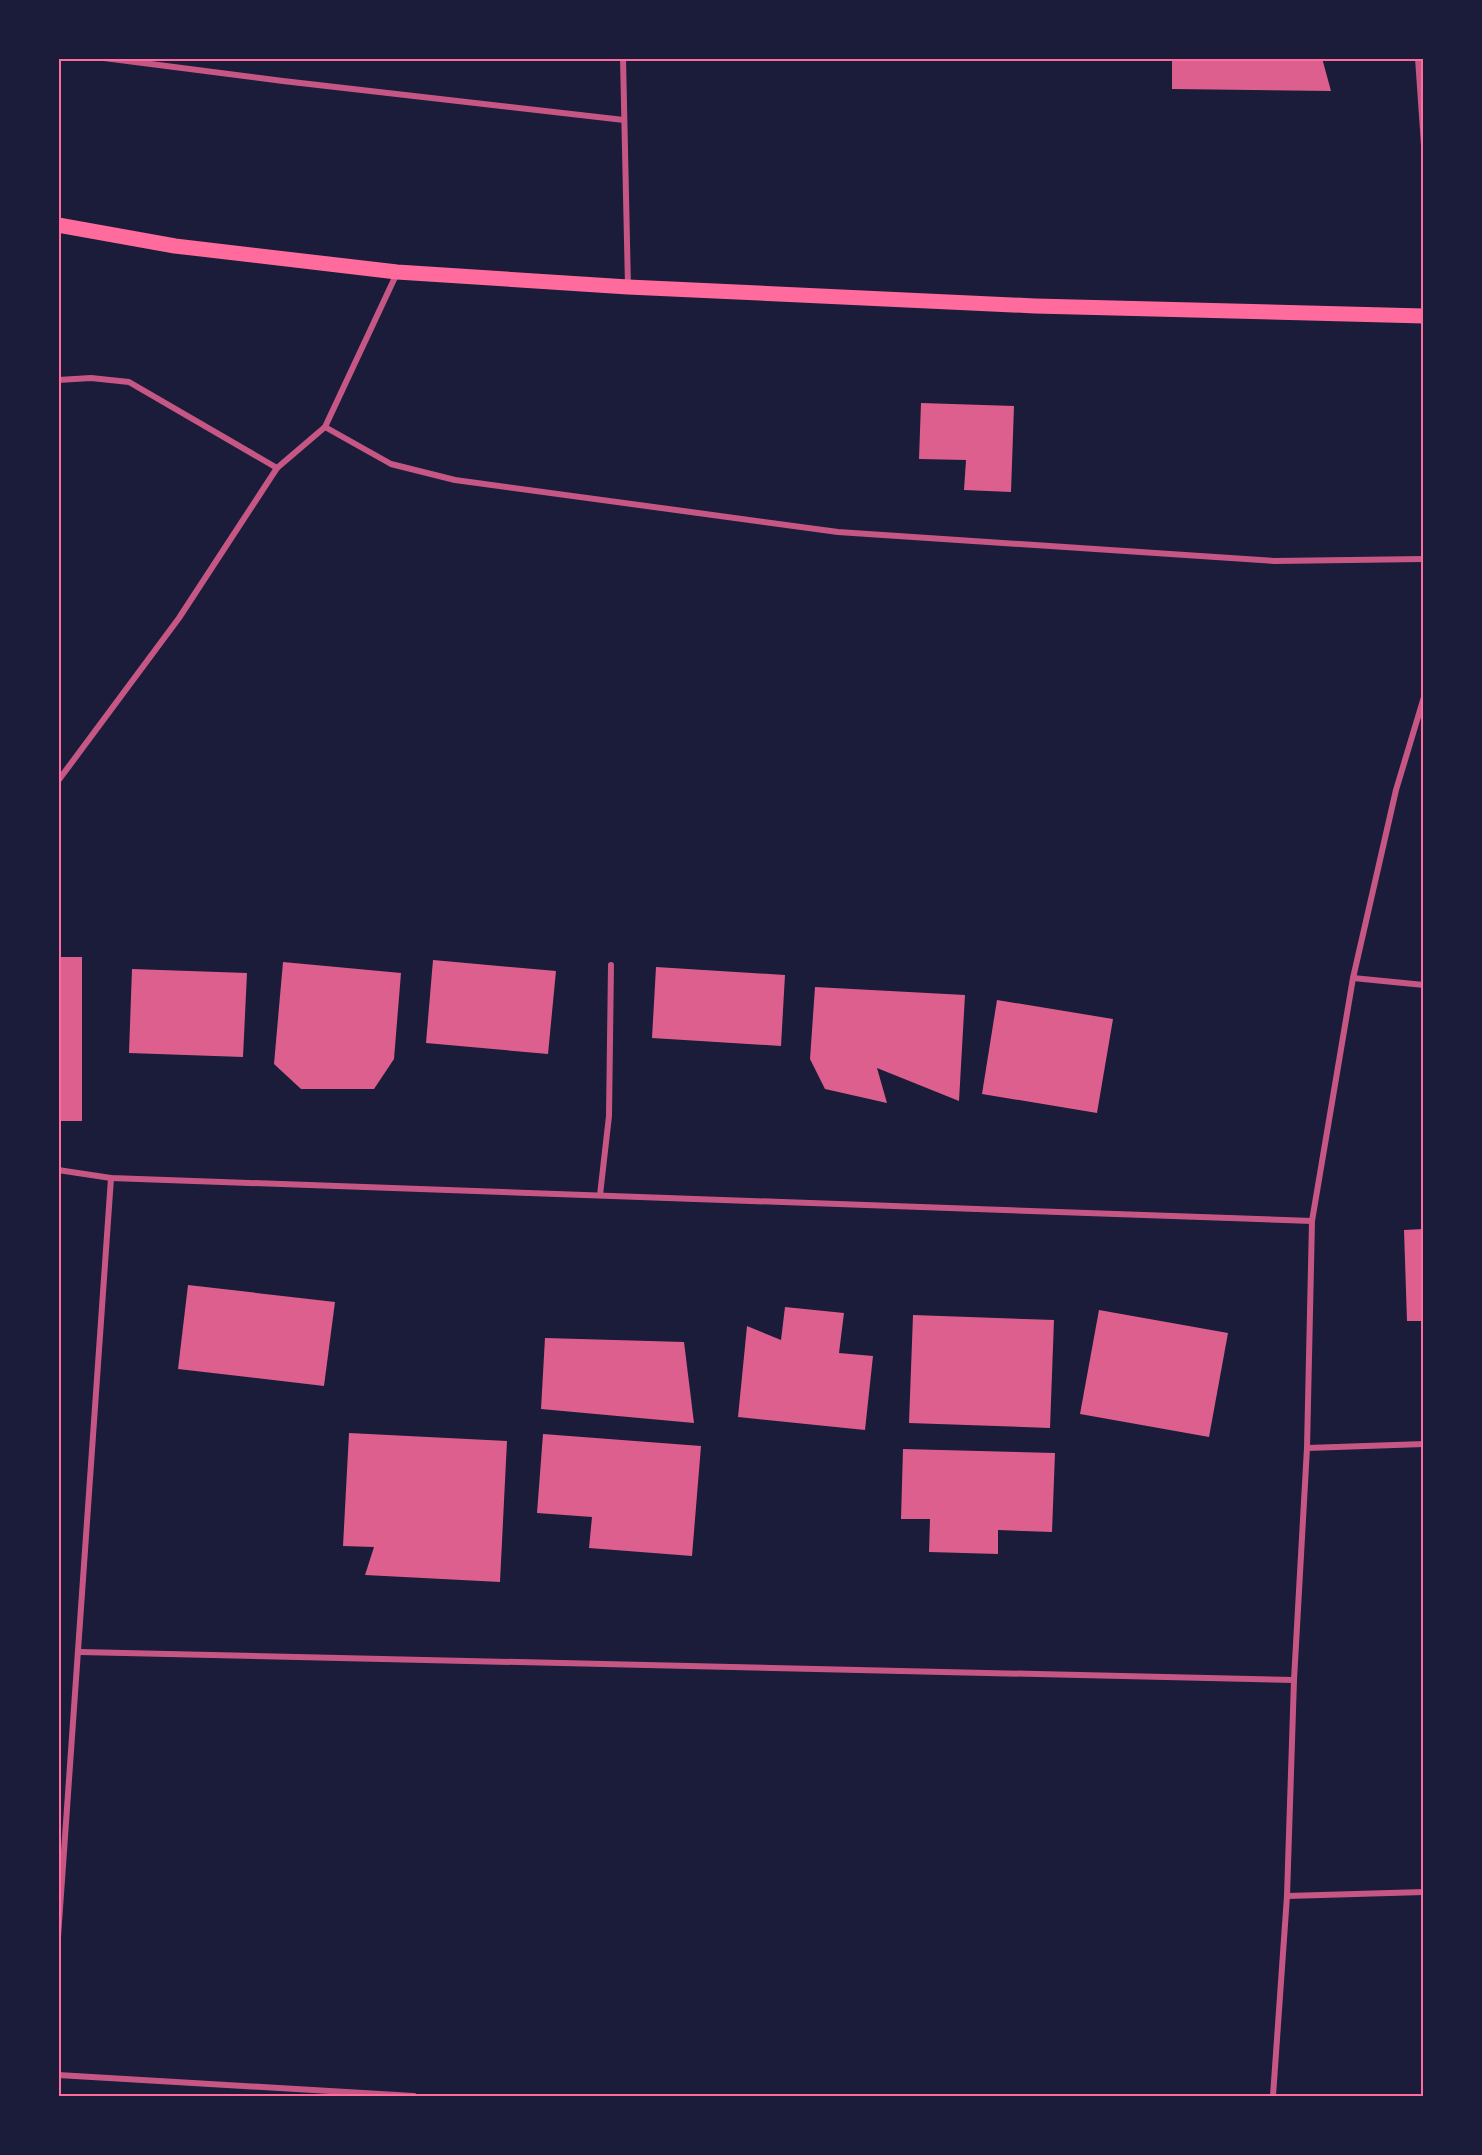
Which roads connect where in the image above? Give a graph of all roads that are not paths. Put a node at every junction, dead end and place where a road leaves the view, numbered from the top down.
1 (104, 58) edge
2 (623, 58) edge
3 (1418, 58) edge
4 (624, 120) junction
5 (1424, 145) edge
6 (58, 225) edge
7 (397, 272) junction
8 (628, 287) junction
9 (1424, 316) edge
10 (58, 380) edge
11 (325, 427) junction
12 (277, 468) junction
13 (1424, 559) edge
14 (1424, 697) edge
15 (58, 781) edge
16 (611, 965) dead end
17 (1353, 978) junction
18 (1424, 985) edge
19 (58, 1170) edge
20 (111, 1178) junction
21 (600, 1195) junction
22 (1312, 1221) junction
23 (1424, 1444) edge
24 (1307, 1449) junction
25 (80, 1652) junction
26 (1294, 1680) junction
27 (1424, 1892) edge
28 (1287, 1896) junction
29 (58, 1936) edge
30 (58, 2075) edge
31 (414, 2097) edge
32 (1273, 2097) edge

1 - 4 street
2 - 4 street
3 - 5 street
4 - 8 street
6 - 7 main road
7 - 8 main road
7 - 11 street
8 - 9 main road
10 - 12 street
11 - 12 street
11 - 13 street
12 - 15 street
14 - 17 street
16 - 21 street
17 - 18 street
17 - 22 street
19 - 20 street
20 - 21 street
20 - 25 street
21 - 22 street
22 - 24 street
23 - 24 street
24 - 26 street
25 - 26 street
25 - 29 street
26 - 28 street
27 - 28 street
28 - 32 street
30 - 31 street

